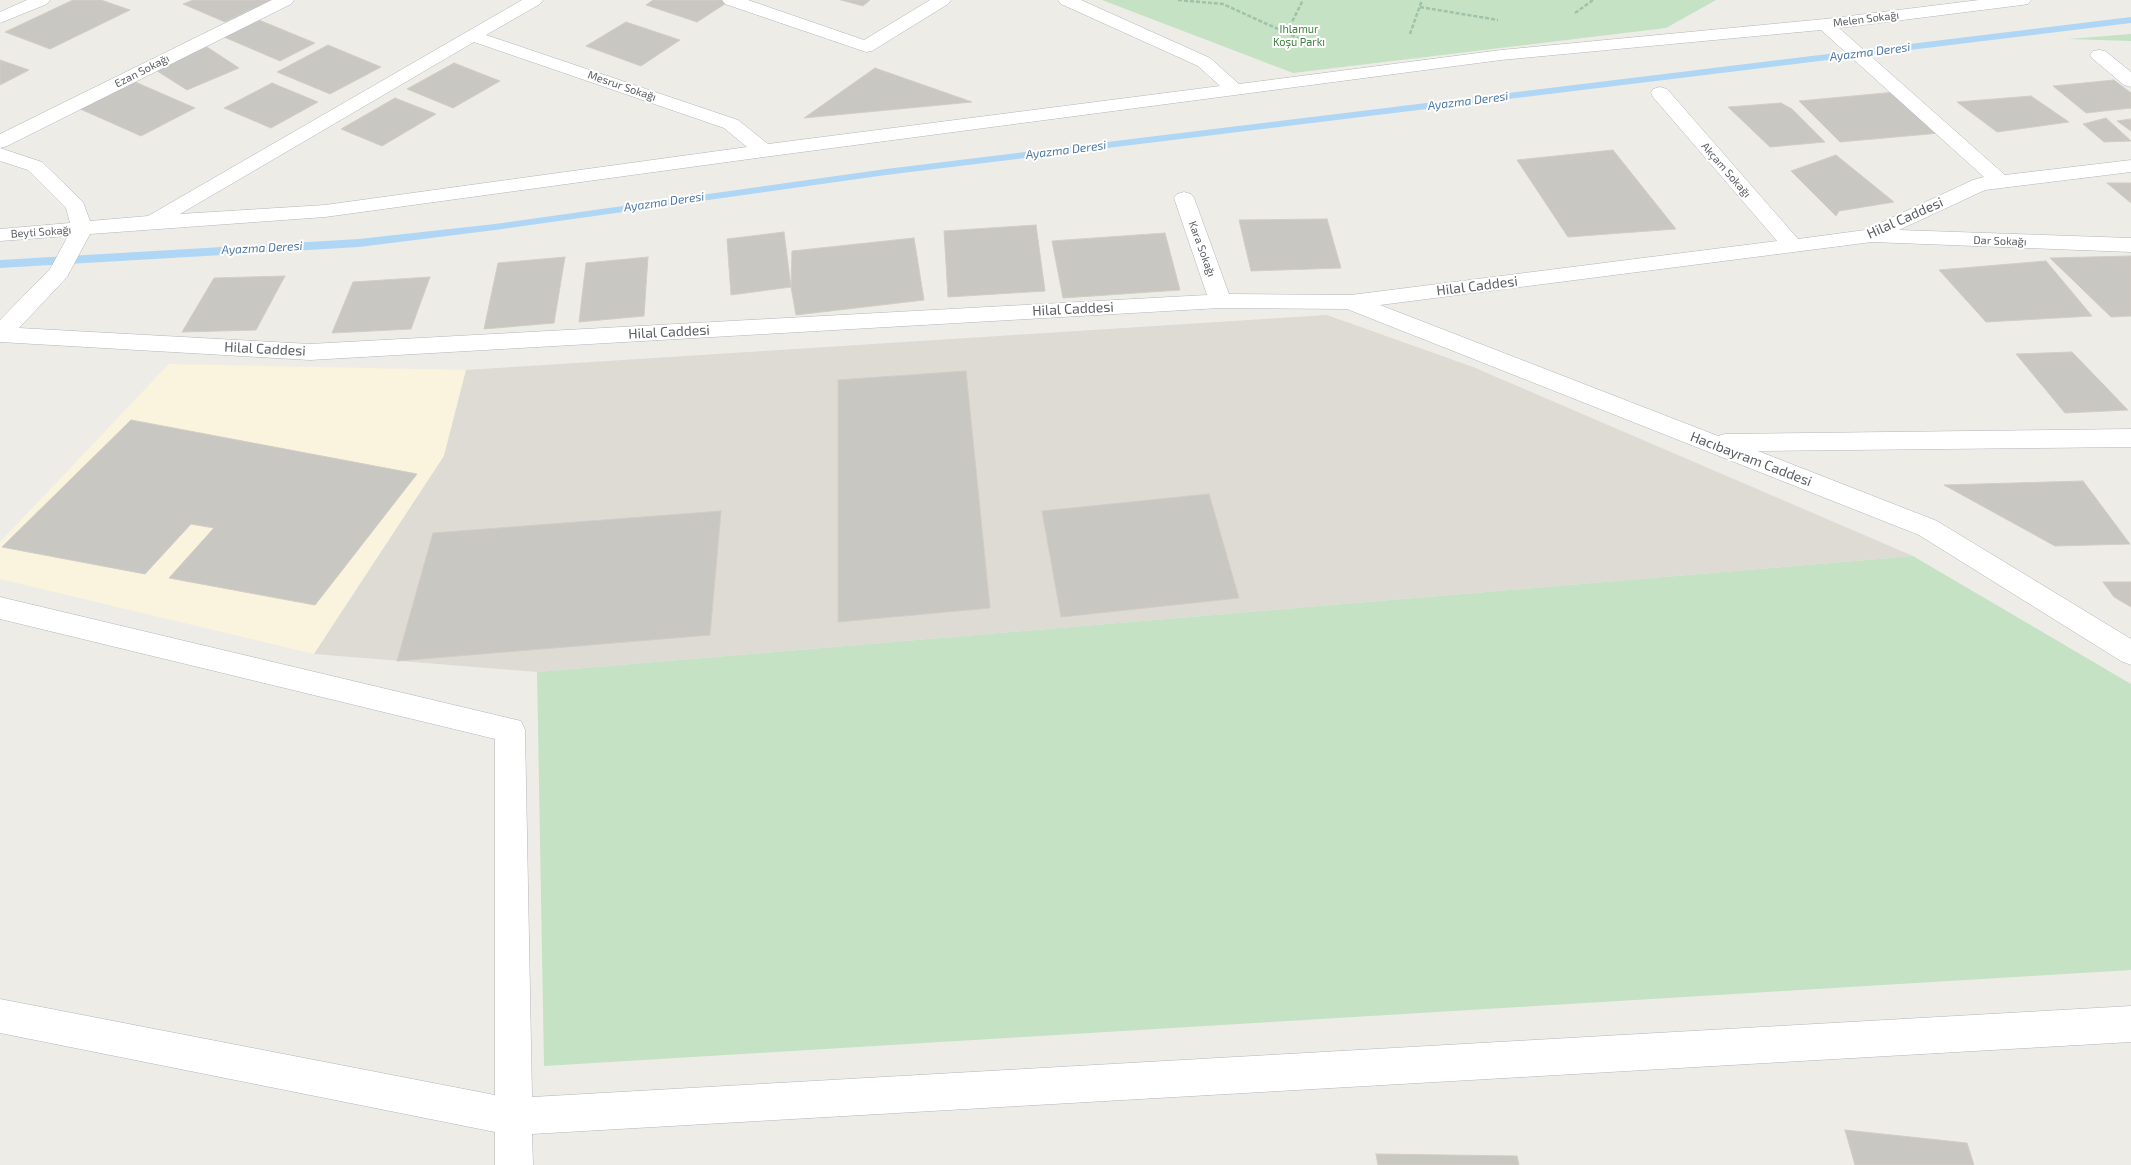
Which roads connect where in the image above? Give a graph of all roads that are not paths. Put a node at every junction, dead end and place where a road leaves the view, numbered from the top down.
1 (41, 0) edge
2 (285, 0) edge
3 (534, 0) edge
4 (731, 0) edge
5 (942, 0) edge
6 (1066, 0) edge
7 (2022, 0) edge
8 (0, 18) edge
9 (1825, 24) junction
10 (472, 36) junction
11 (2099, 55) dead end
12 (2131, 81) edge
13 (1235, 90) junction
14 (1660, 94) dead end
15 (0, 142) edge
16 (764, 151) junction
17 (0, 154) edge
18 (2131, 166) edge
19 (2000, 181) junction
20 (1184, 198) dead end
21 (150, 222) junction
22 (0, 235) edge
23 (78, 236) junction
24 (1870, 236) junction
25 (1793, 246) junction
26 (2131, 246) edge
27 (1220, 301) junction
28 (1352, 302) junction
29 (0, 334) edge
30 (2131, 438) edge
31 (1711, 443) junction
32 (0, 608) edge
33 (2131, 653) edge
34 (0, 1016) edge
35 (2131, 1024) edge
36 (512, 1117) junction
37 (514, 1165) edge

1 - 8 street
2 - 15 street, Ezan Sokağı
3 - 10 street
4 - 5 street
6 - 13 street
7 - 9 street, Melen Sokağı
9 - 13 street, Beyti Sokağı
9 - 19 street, Melen Sokağı
10 - 16 street, Mesrur Sokağı
10 - 21 street
11 - 12 street
13 - 16 street, Beyti Sokağı
14 - 25 street, Akçam Sokağı
16 - 21 street, Beyti Sokağı
17 - 23 street
18 - 19 street, Hilal Caddesi
19 - 24 street, Hilal Caddesi
20 - 27 street, Kara Sokağı
21 - 23 street, Beyti Sokağı
22 - 23 street, Beyti Sokağı
23 - 29 street
24 - 25 street, Hilal Caddesi
24 - 26 street, Dar Sokağı
25 - 28 street, Hilal Caddesi
27 - 28 street, Hilal Caddesi
27 - 29 street, Hilal Caddesi
28 - 31 street, Hacıbayram Caddesi
30 - 31 street
31 - 33 street, Hacıbayram Caddesi
32 - 36 street
34 - 36 street
35 - 36 street
36 - 37 street

